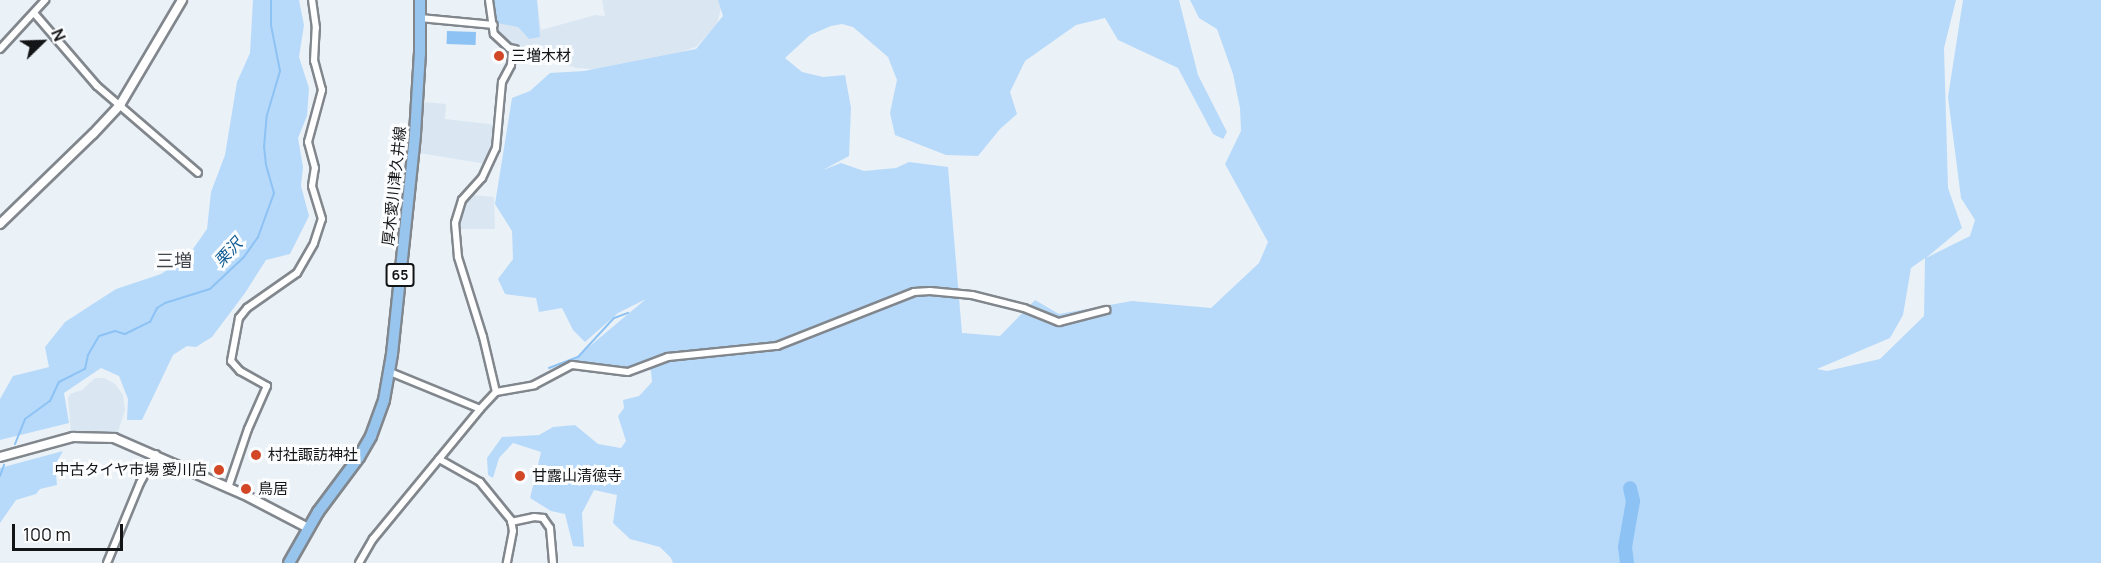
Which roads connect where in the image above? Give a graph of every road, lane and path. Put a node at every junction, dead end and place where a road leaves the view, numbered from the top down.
1 (45, 0) edge
2 (182, 0) edge
3 (312, 0) edge
4 (420, 0) edge
5 (489, 0) edge
6 (34, 13) junction
7 (420, 18) junction
8 (494, 26) junction
9 (0, 49) edge
10 (120, 105) junction
11 (198, 173) dead end
12 (0, 224) edge
13 (1106, 310) dead end
14 (390, 372) junction
15 (496, 392) junction
16 (480, 409) junction
17 (156, 454) junction
18 (0, 457) edge
19 (439, 459) junction
20 (228, 488) junction
21 (511, 522) junction
22 (308, 528) junction
23 (107, 563) edge
24 (290, 563) edge
25 (360, 563) edge
26 (507, 563) edge
27 (553, 563) edge

1 - 6 street
2 - 10 street
3 - 20 street
4 - 7 main road, 厚木愛川津久井線 / 65
5 - 8 street
6 - 9 street
6 - 10 street
7 - 8 street
7 - 14 main road, 厚木愛川津久井線 / 65
8 - 15 street
10 - 11 street
10 - 12 street
13 - 15 street
14 - 16 street
14 - 22 main road, 厚木愛川津久井線 / 65
15 - 16 street
16 - 19 street
17 - 18 street
17 - 20 street
17 - 23 street
19 - 21 street
19 - 25 street
20 - 22 street
21 - 26 street
21 - 27 street
22 - 24 main road, 厚木愛川津久井線 / 65

